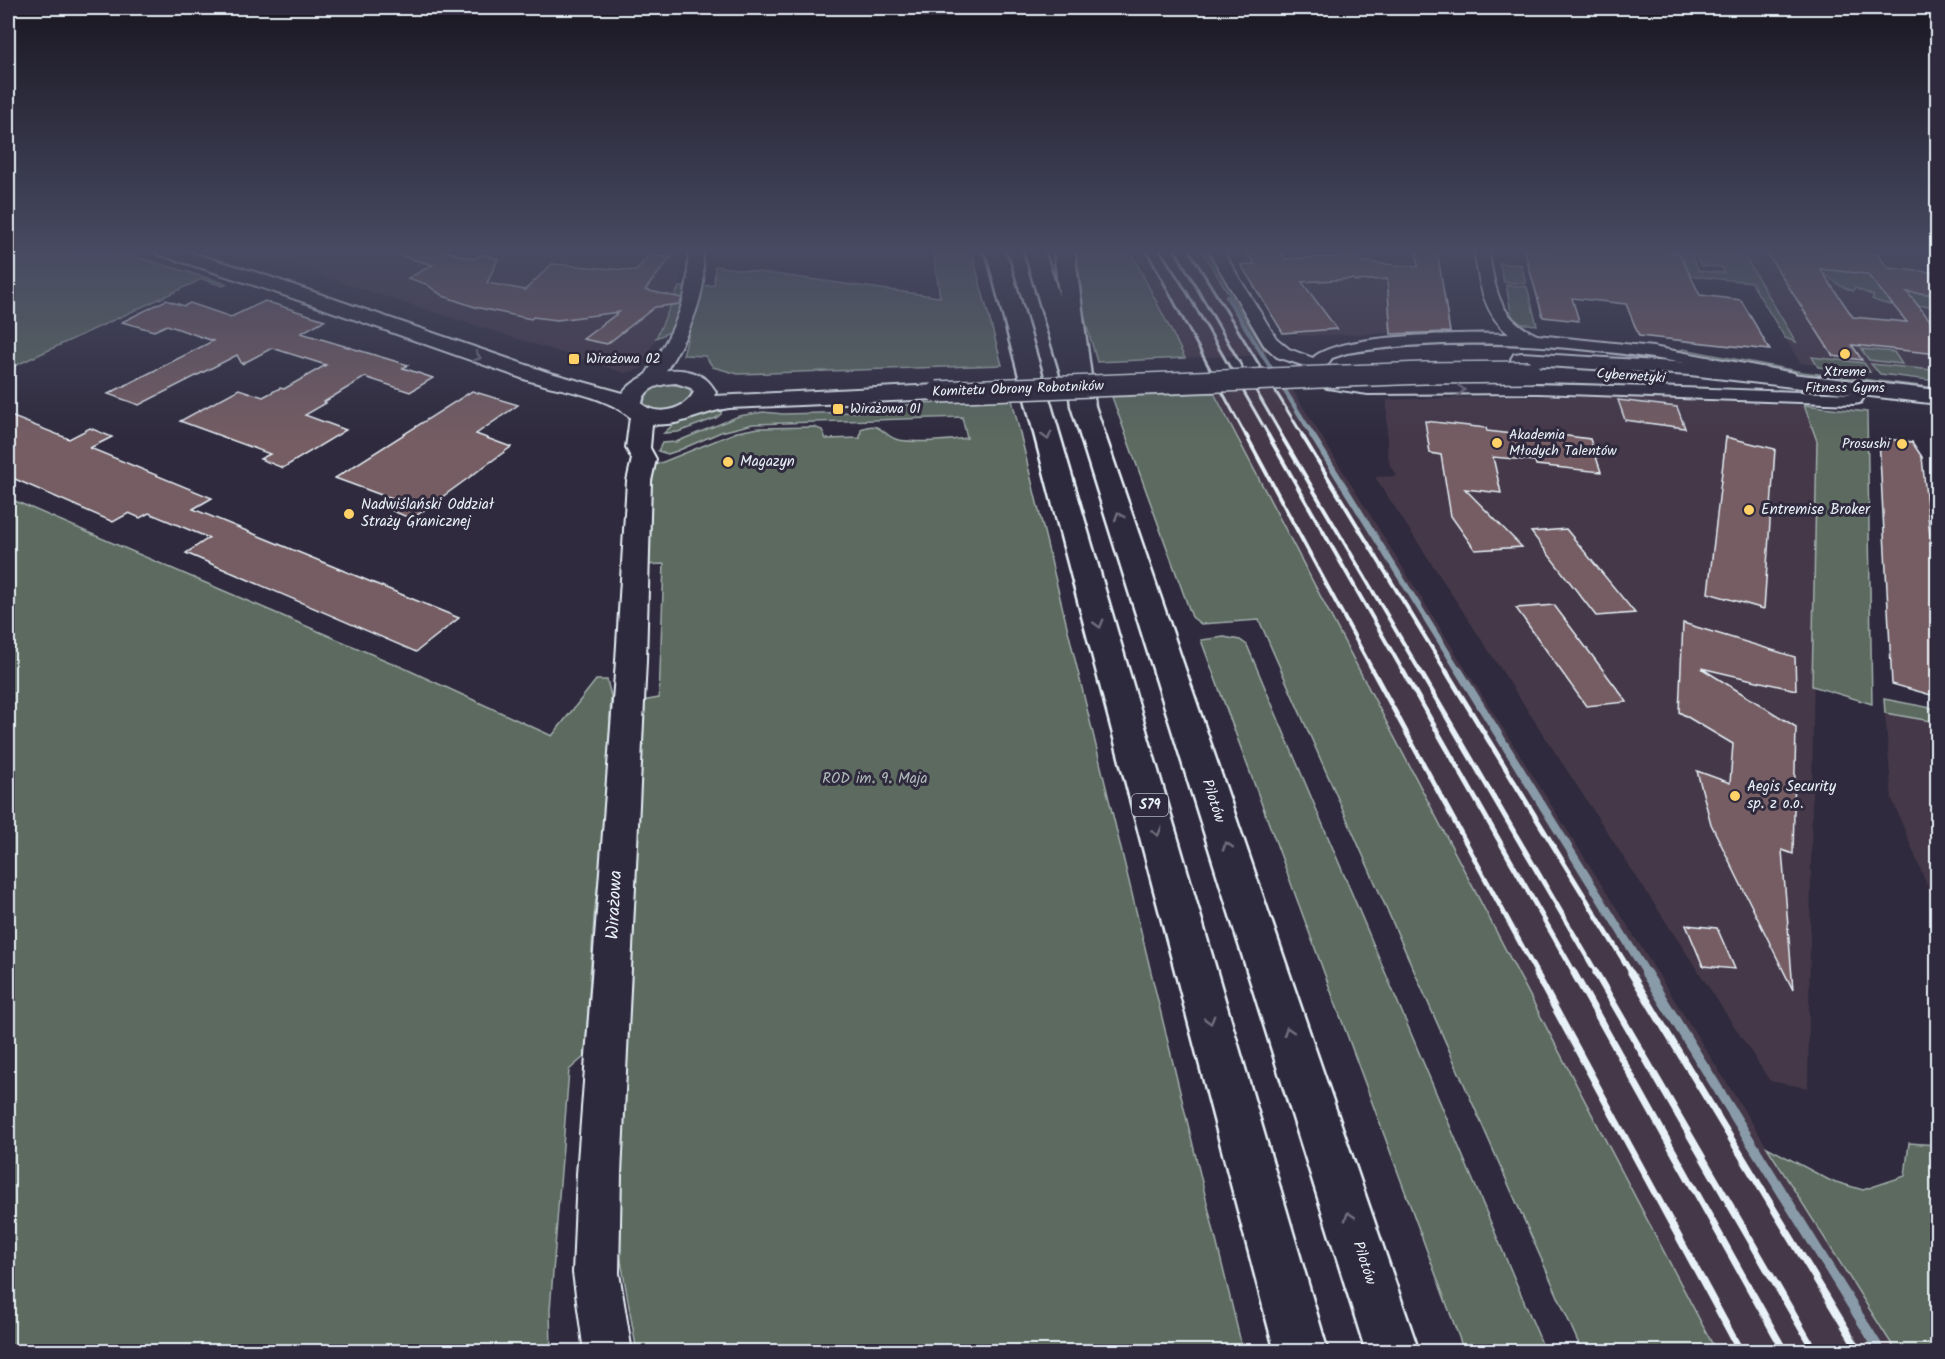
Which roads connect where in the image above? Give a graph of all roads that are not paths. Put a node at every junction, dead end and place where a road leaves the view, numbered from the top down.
1 (355, 313) edge
2 (398, 313) edge
3 (688, 313) edge
4 (1012, 313) edge
5 (1054, 313) edge
6 (1073, 313) edge
7 (1252, 313) edge
8 (1491, 313) edge
9 (1501, 313) edge
10 (1479, 339) junction
11 (1539, 340) junction
12 (676, 344) junction
13 (1320, 360) junction
14 (1526, 366) junction
15 (1197, 376) joint
16 (680, 377) junction
17 (648, 382) junction
18 (1828, 384) junction
19 (936, 386) junction
20 (704, 387) junction
21 (1938, 397) edge
22 (1854, 399) junction
23 (1083, 406) junction
24 (1938, 408) edge
25 (694, 409) junction
26 (637, 410) junction
27 (669, 417) junction
28 (644, 459) junction
29 (608, 1352) edge
30 (1302, 1352) edge
31 (1393, 1352) edge

1 -> 26 street
2 - 17 street
3 - 12 street
4 -> 30 main road, S79
5 - 23 main road, Pilotów
6 - 23 main road
7 - 13 street
8 - 10 street
9 - 11 street
10 - 11 street, Cybernetyki
10 - 13 street, Cybernetyki
11 - 18 street, Cybernetyki
12 - 16 street
12 - 17 street
13 -> 22 street
14 - 15 street, Cybernetyki, bridge
14 - 18 street, Cybernetyki
14 - 22 street, Cybernetyki
15 - 19 street, Komitetu Obrony Robotników, bridge
16 - 17 street
16 - 20 street
17 - 26 street
18 - 21 street, Cybernetyki
19 - 20 street, Komitetu Obrony Robotników
19 - 25 street, Komitetu Obrony Robotników
20 - 25 street
22 - 24 street, Cybernetyki
31 -> 23 main road, Pilotów
25 - 27 street, Komitetu Obrony Robotników
26 - 27 street
26 - 28 street, Wirażowa
27 - 28 street, Wirażowa
28 - 29 street, Wirażowa

